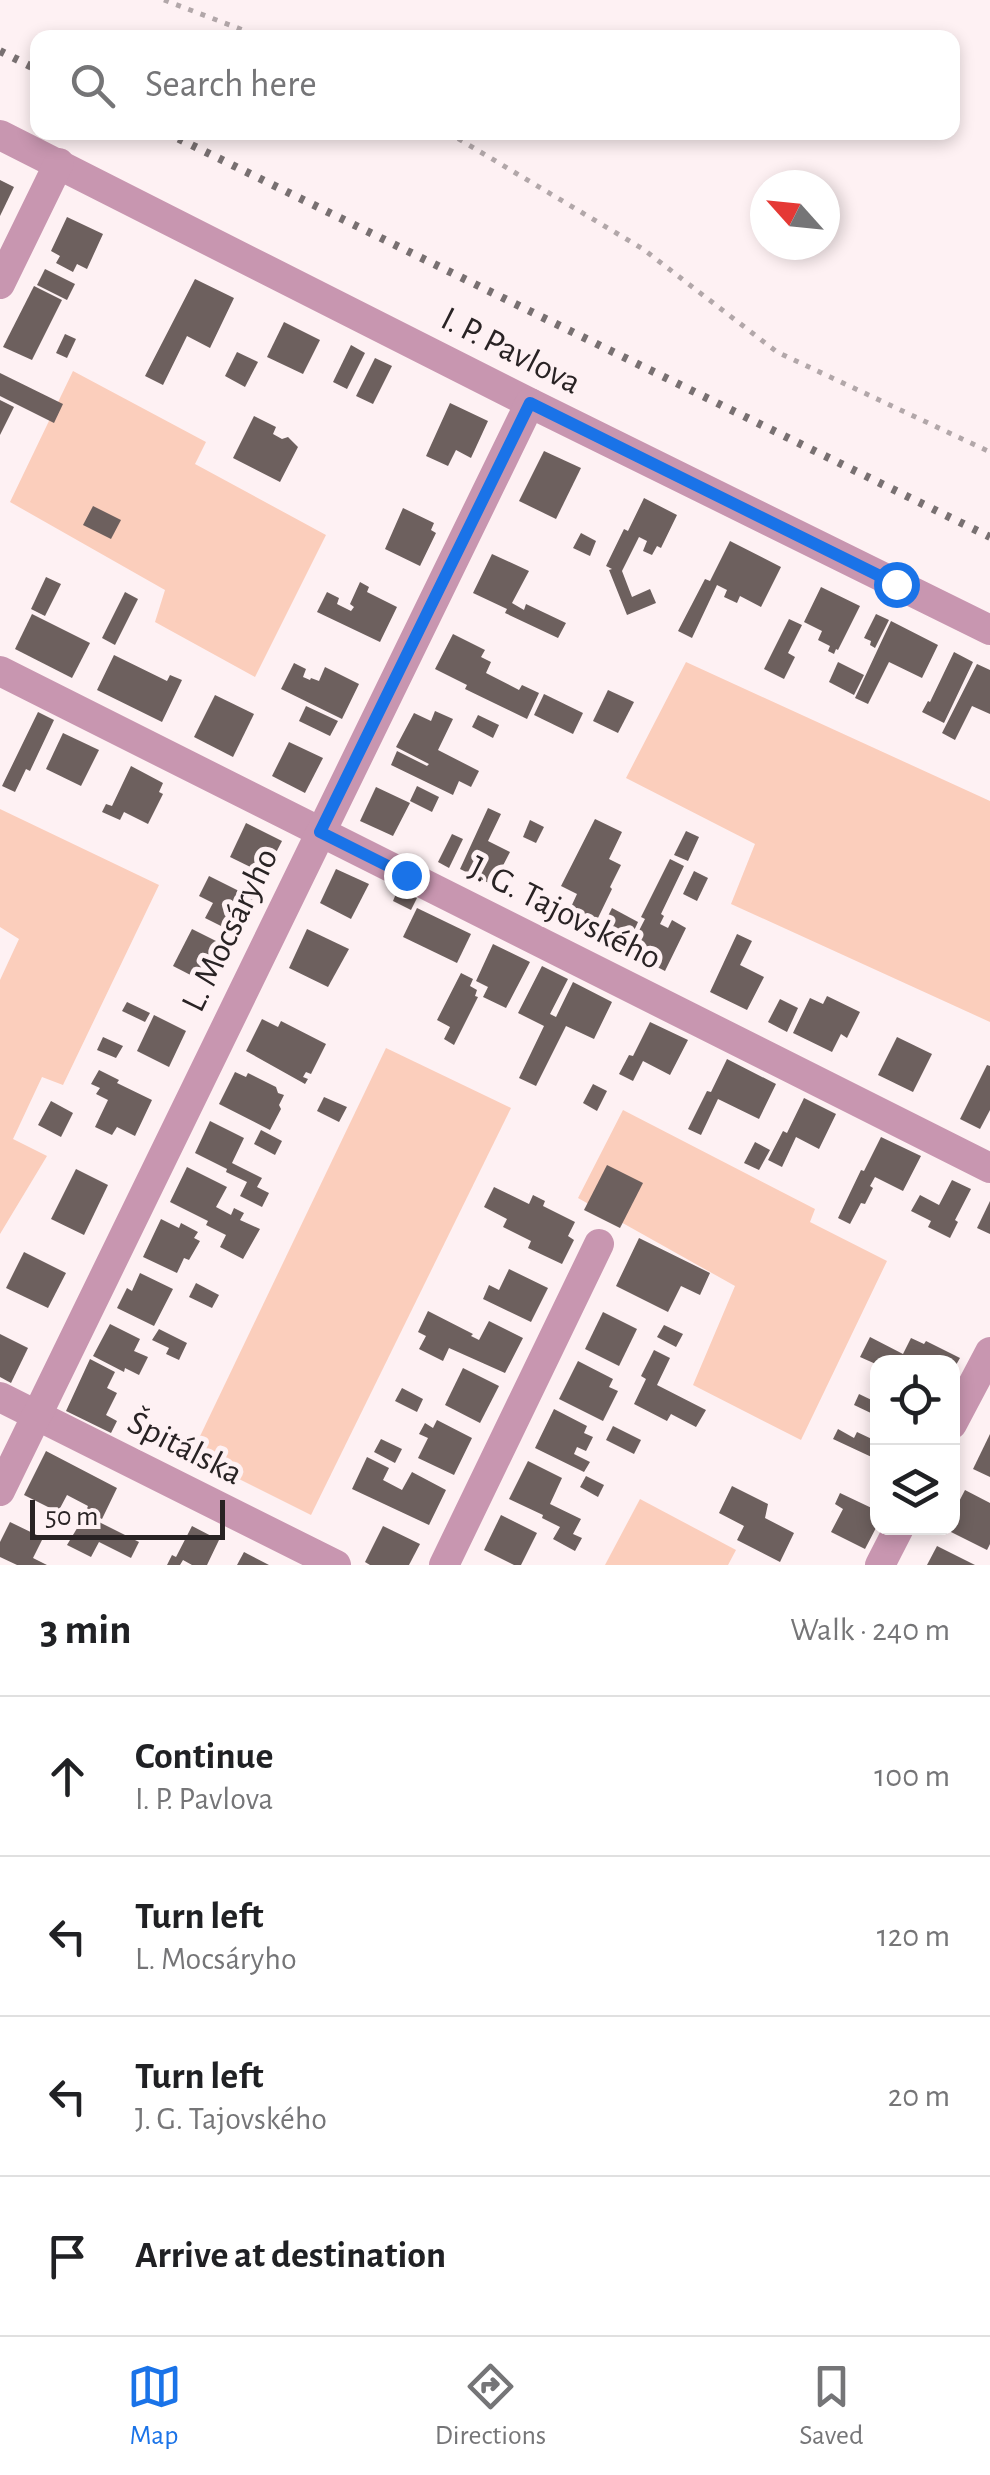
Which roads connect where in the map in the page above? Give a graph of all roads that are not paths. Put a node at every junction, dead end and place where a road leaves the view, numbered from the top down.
1 (0, 135) edge
2 (59, 163) junction
3 (0, 284) edge
4 (530, 403) junction
5 (990, 630) edge
6 (0, 670) edge
7 (320, 832) junction
8 (990, 1168) edge
9 (599, 1244) dead end
10 (990, 1352) edge
11 (0, 1397) edge
12 (960, 1409) edge
13 (36, 1415) junction
14 (0, 1490) edge
15 (895, 1535) edge
16 (336, 1565) edge
17 (444, 1565) edge
18 (880, 1565) edge

1 - 2 street, I. P. Pavlova
2 - 3 street
2 - 4 street, I. P. Pavlova
4 - 5 street, I. P. Pavlova
4 - 7 street, L. Mocsáryho
6 - 7 street, J. G. Tajovského
7 - 8 street, J. G. Tajovského
7 - 13 street, L. Mocsáryho
9 - 17 street
10 - 12 street
11 - 13 street, Špitálska
13 - 14 street, L. Mocsáryho
13 - 16 street, Špitálska
15 - 18 street

